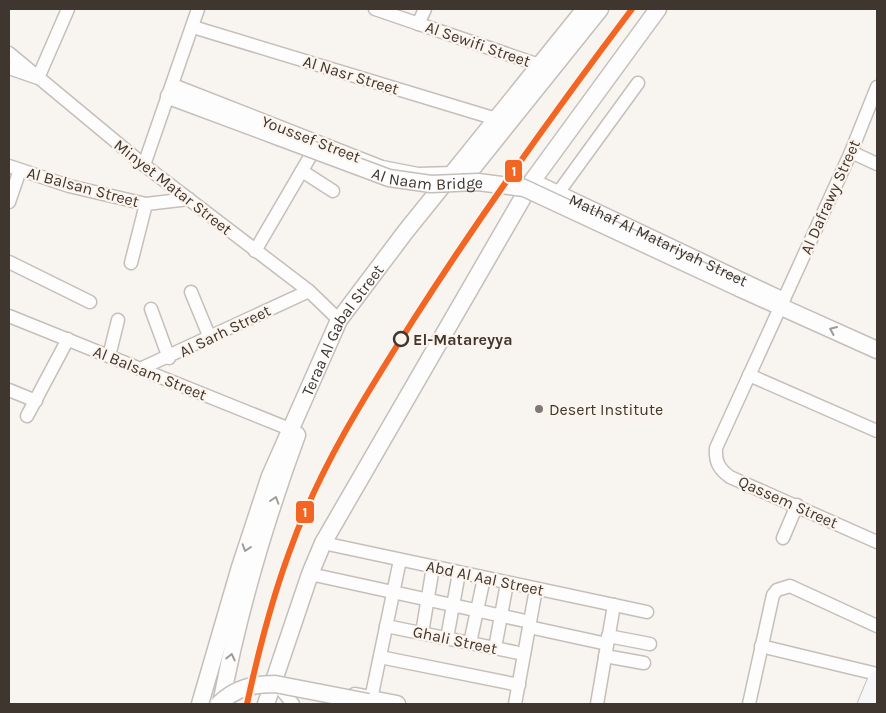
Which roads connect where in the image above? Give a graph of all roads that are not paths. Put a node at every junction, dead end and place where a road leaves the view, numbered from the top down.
1 (68, 9) edge
2 (198, 9) edge
3 (375, 9) edge
4 (426, 9) edge
5 (585, 9) edge
6 (600, 9) edge
7 (658, 9) edge
8 (418, 24) junction
9 (193, 28) junction
10 (9, 53) edge
11 (547, 67) junction
12 (9, 68) edge
13 (38, 78) junction
14 (638, 83) dead end
15 (877, 87) edge
16 (171, 90) junction
17 (504, 121) junction
18 (318, 143) junction
19 (851, 152) junction
20 (877, 164) edge
21 (144, 165) junction
22 (14, 168) edge
23 (302, 171) junction
24 (454, 173) junction
25 (533, 180) junction
26 (333, 191) dead end
27 (558, 193) junction
28 (189, 200) junction
29 (9, 202) edge
30 (146, 204) junction
31 (256, 251) junction
32 (9, 262) edge
33 (131, 263) dead end
34 (739, 288) joint
35 (308, 291) junction
36 (191, 292) dead end
37 (90, 302) dead end
38 (783, 303) junction
39 (152, 309) dead end
40 (9, 316) edge
41 (118, 320) dead end
42 (338, 320) junction
43 (210, 338) junction
44 (68, 339) junction
45 (877, 350) edge
46 (109, 356) junction
47 (169, 358) junction
48 (140, 369) junction
49 (749, 375) junction
50 (9, 390) edge
51 (36, 400) junction
52 (28, 416) dead end
53 (292, 430) junction
54 (877, 431) edge
55 (716, 448) joint
56 (797, 505) junction
57 (783, 538) dead end
58 (877, 542) edge
59 (323, 543) junction
60 (400, 560) junction
61 (433, 567) junction
62 (459, 573) junction
63 (310, 574) junction
64 (484, 578) junction
65 (507, 582) junction
66 (536, 589) junction
67 (394, 592) junction
68 (428, 599) junction
69 (453, 605) junction
70 (614, 605) junction
71 (477, 610) junction
72 (647, 612) dead end
73 (500, 615) junction
74 (529, 624) junction
75 (386, 626) junction
76 (877, 626) edge
77 (422, 633) junction
78 (447, 638) junction
79 (470, 643) junction
80 (650, 644) dead end
81 (607, 645) junction
82 (762, 646) junction
83 (495, 648) junction
84 (524, 654) junction
85 (380, 657) junction
86 (644, 663) dead end
87 (877, 674) edge
88 (274, 680) junction
89 (877, 680) edge
90 (519, 684) junction
91 (374, 702) edge
92 (200, 704) edge
93 (220, 704) edge
94 (266, 704) edge
95 (293, 704) edge
96 (397, 704) edge
97 (515, 704) edge
98 (597, 704) edge
99 (749, 704) edge
100 (867, 704) edge

1 - 13 street
2 - 9 street
3 - 8 street, Al Sewifi Street
4 - 8 street
5 - 11 street, Teraa Al Gabal Street
6 - 11 street, Teraa Al Gabal Street
7 - 25 street
8 - 11 street, Al Sewifi Street
9 - 16 street
9 - 17 street, Al Nasr Street
10 - 13 street, Minyet Matar Street
11 - 17 street, Teraa Al Gabal Street
12 - 13 street
13 - 21 street, Minyet Matar Street
14 - 27 street
15 - 19 street, Al Dafrawy Street
16 - 18 street, Youssef Street
16 - 21 street
16 - 34 street, Al Naam Bridge, bridge
17 - 24 street, Teraa Al Gabal Street
93 -> 17 street, Teraa Al Gabal Street
18 - 23 street
18 - 24 street, Youssef Street
19 - 20 street
19 - 38 street, Al Dafrawy Street
21 - 28 street, Minyet Matar Street
22 - 29 street
22 - 30 street, Al Balsan Street
23 - 26 street
23 - 31 street
24 - 42 street, Teraa Al Gabal Street
25 - 27 street, Mathaf Al Matariyah Street
25 - 59 street
27 - 38 street, Mathaf Al Matariyah Street
28 - 30 street, Al Balsan Street
28 - 31 street, Minyet Matar Street
30 - 33 street
31 - 35 street, Minyet Matar Street
32 - 37 street
34 - 38 street, Mathaf Al Matariyah Street
35 - 42 street, Minyet Matar Street
35 - 43 street, Al Sarh Street
36 - 43 street
45 -> 38 street, Mathaf Al Matariyah Street
38 - 49 street, Al Dafrawy Street
39 - 47 street
40 - 44 street, Al Balsam Street
41 - 46 street
42 - 53 street, Teraa Al Gabal Street
43 - 47 street, Al Sarh Street
44 - 46 street, Al Balsam Street
44 - 51 street
46 - 48 street, Al Balsam Street
47 - 48 street, Al Sarh Street
48 - 53 street, Al Balsam Street
49 - 54 street
49 - 55 street, Al Dafrawy Street
50 - 51 street
51 - 52 street
53 -> 92 street, Teraa Al Gabal Street
55 - 56 street, Qassem Street
56 - 57 street
56 - 58 street, Qassem Street
59 - 60 street, Abd Al Aal Street
59 - 63 street
60 - 61 street, Abd Al Aal Street
60 - 67 street
61 - 62 street, Abd Al Aal Street
61 - 68 street
62 - 64 street, Abd Al Aal Street
62 - 69 street
63 - 67 street
63 - 88 street
64 - 65 street, Abd Al Aal Street
64 - 71 street
65 - 66 street, Abd Al Aal Street
65 - 73 street
66 - 70 street, Abd Al Aal Street
66 - 74 street
67 - 68 street
67 - 75 street
68 - 69 street
68 - 77 street
69 - 71 street
69 - 78 street
70 - 72 street, Abd Al Aal Street
70 - 81 street
71 - 73 street
71 - 79 street
73 - 74 street
73 - 83 street
74 - 81 street
74 - 84 street
75 - 77 street, Ghali Street
75 - 85 street
76 - 82 street
77 - 78 street, Ghali Street
78 - 79 street, Ghali Street
79 - 83 street, Ghali Street
80 - 81 street
81 - 86 street
81 - 98 street
82 - 87 street
82 - 99 street
83 - 84 street, Ghali Street
84 - 90 street
85 - 90 street
85 - 91 street
88 - 91 street
88 - 94 street
88 - 95 street
89 - 100 main road
90 - 97 street
91 - 93 street, bridge
91 - 96 street

